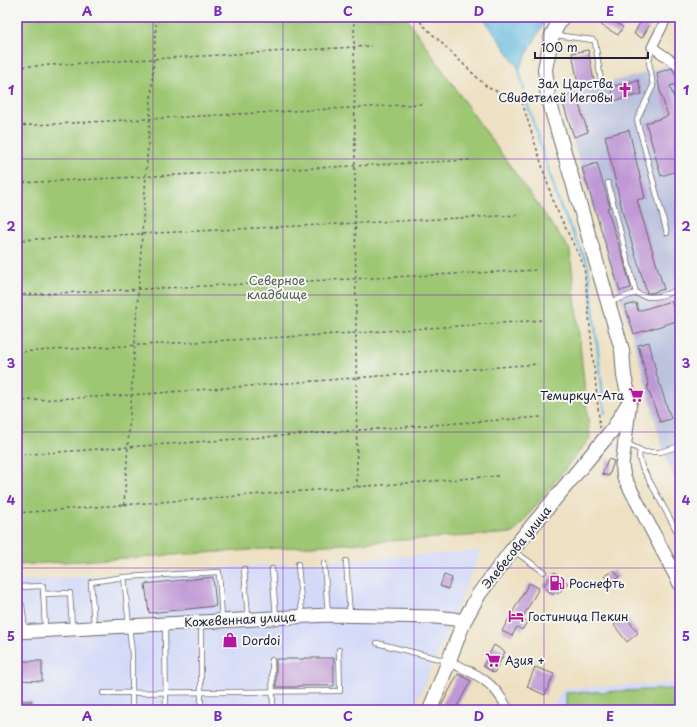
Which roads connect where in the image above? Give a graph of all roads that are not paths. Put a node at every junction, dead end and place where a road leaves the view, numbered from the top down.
1 (562, 17) edge
2 (667, 17) edge
3 (552, 34) junction
4 (652, 48) junction
5 (680, 66) edge
6 (600, 81) dead end
7 (608, 183) dead end
8 (668, 233) dead end
9 (680, 288) edge
10 (636, 293) junction
11 (608, 302) junction
12 (630, 401) junction
13 (625, 442) junction
14 (680, 446) edge
15 (640, 451) junction
16 (680, 537) edge
17 (512, 550) junction
18 (346, 561) dead end
19 (324, 563) dead end
20 (298, 564) dead end
21 (244, 569) dead end
22 (272, 569) dead end
23 (544, 572) dead end
24 (124, 577) junction
25 (680, 584) edge
26 (17, 587) edge
27 (43, 594) junction
28 (22, 605) dead end
29 (328, 615) junction
30 (350, 615) junction
31 (302, 616) junction
32 (277, 617) junction
33 (248, 619) junction
34 (222, 620) junction
35 (464, 621) junction
36 (201, 622) junction
37 (165, 624) junction
38 (128, 626) junction
39 (94, 628) junction
40 (72, 629) junction
41 (45, 630) junction
42 (21, 632) edge
43 (377, 643) dead end
44 (339, 650) dead end
45 (272, 660) dead end
46 (449, 662) junction
47 (272, 691) junction
48 (166, 692) junction
49 (201, 692) junction
50 (103, 693) dead end
51 (132, 693) junction
52 (132, 710) edge
53 (166, 710) edge
54 (201, 710) edge
55 (273, 710) edge
56 (430, 710) edge
57 (508, 710) edge

1 - 3 main road
2 - 4 street
3 - 6 lane
3 - 11 main road
4 - 5 street
4 - 8 lane
7 - 10 lane
9 - 10 lane
10 - 11 lane
11 - 12 main road
12 - 13 street
12 - 17 main road, Элебесова улица
13 - 15 lane
13 - 25 street
14 - 15 lane
15 - 16 lane
17 - 23 lane
17 - 35 main road, Элебесова улица
18 - 30 lane
19 - 29 lane
20 - 31 lane
21 - 33 lane
22 - 32 lane
24 - 34 lane
24 - 38 lane
24 - 39 lane
26 - 27 lane
27 - 40 lane
27 - 41 lane
28 - 42 lane
29 - 30 street, Кожевенная улица
29 - 31 street, Кожевенная улица
30 - 35 street, Кожевенная улица
31 - 32 street, Кожевенная улица
32 - 33 street, Кожевенная улица
33 - 34 street, Кожевенная улица
34 - 36 street, Кожевенная улица
35 - 46 main road, Элебесова улица
36 - 37 street, Кожевенная улица
36 - 49 lane
37 - 38 street, Кожевенная улица
37 - 48 lane
38 - 39 street, Кожевенная улица
38 - 51 lane
39 - 40 street, Кожевенная улица
40 - 41 street, Кожевенная улица
41 - 42 street, Кожевенная улица
43 - 46 lane
44 - 47 lane
45 - 47 lane
46 - 56 main road, Элебесова улица
46 - 57 street
47 - 49 lane
47 - 55 lane
48 - 49 lane
48 - 51 lane
48 - 53 lane
49 - 54 lane
50 - 51 lane
51 - 52 lane

